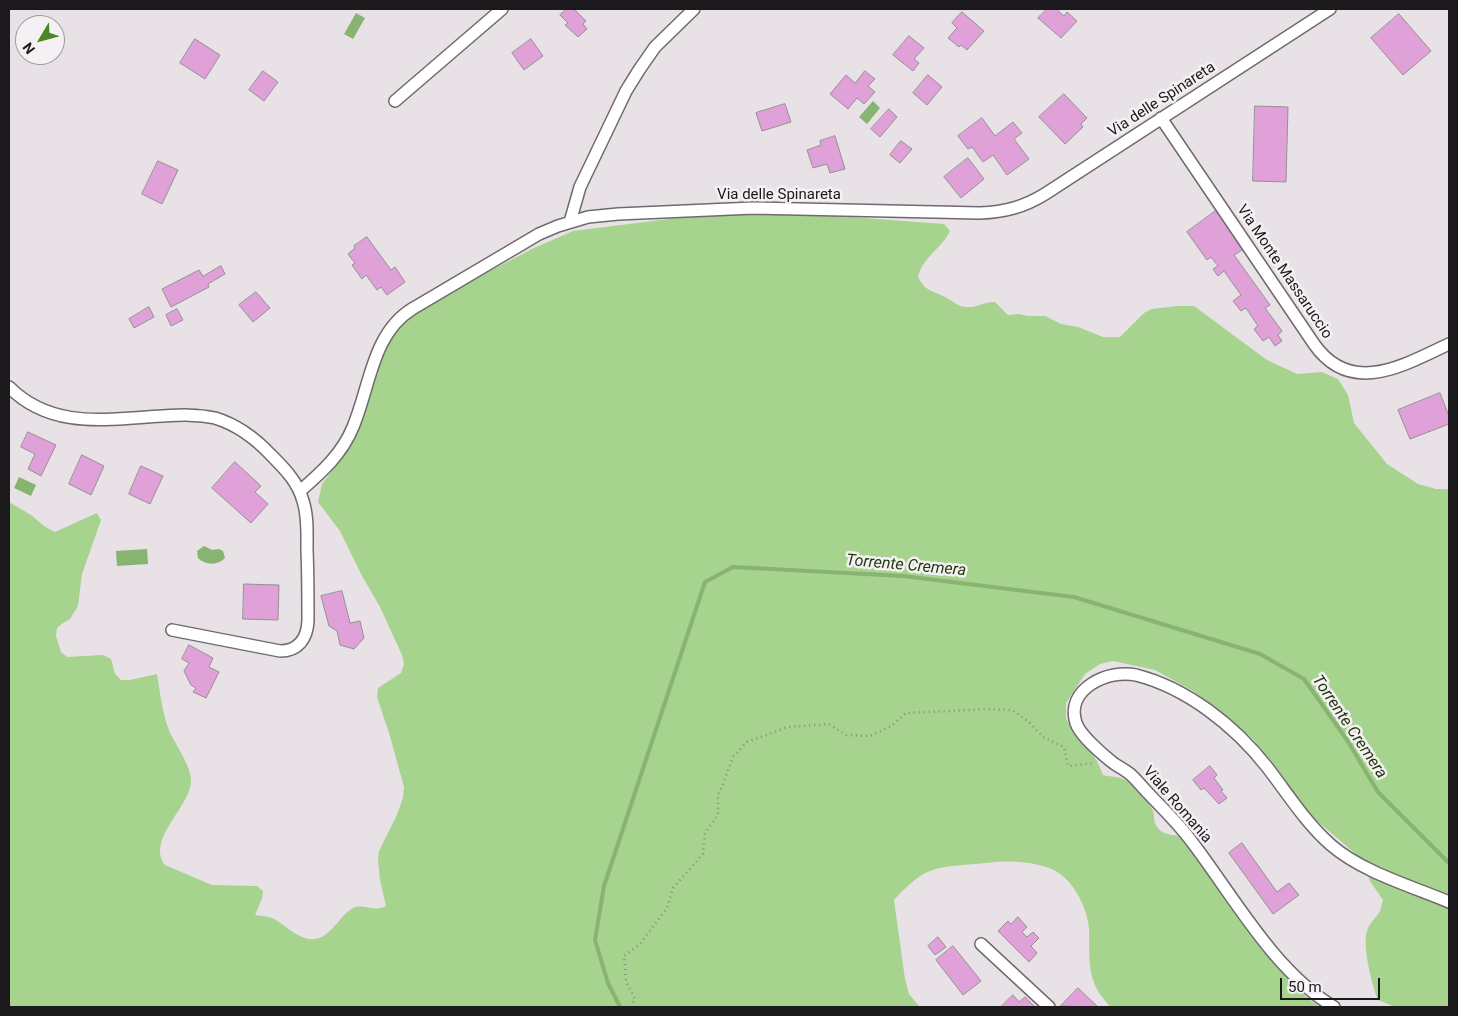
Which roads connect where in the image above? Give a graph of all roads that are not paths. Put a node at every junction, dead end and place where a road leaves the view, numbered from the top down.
1 (502, 9) edge
2 (694, 9) edge
3 (1330, 9) edge
4 (395, 100) dead end
5 (1161, 118) junction
6 (570, 222) junction
7 (1449, 344) edge
8 (9, 387) edge
9 (300, 491) junction
10 (172, 630) dead end
11 (1449, 902) edge
12 (981, 944) dead end
13 (1049, 1007) edge
14 (1334, 1007) edge

1 - 4 street
2 - 6 street
3 - 5 street, Via delle Spinareta
5 - 6 street, Via delle Spinareta
5 - 7 street, Via Monte Massaruccio
6 - 9 street, Via delle Spinareta
8 - 9 street
9 - 10 street
11 - 14 street, Viale Romania
12 - 13 street

